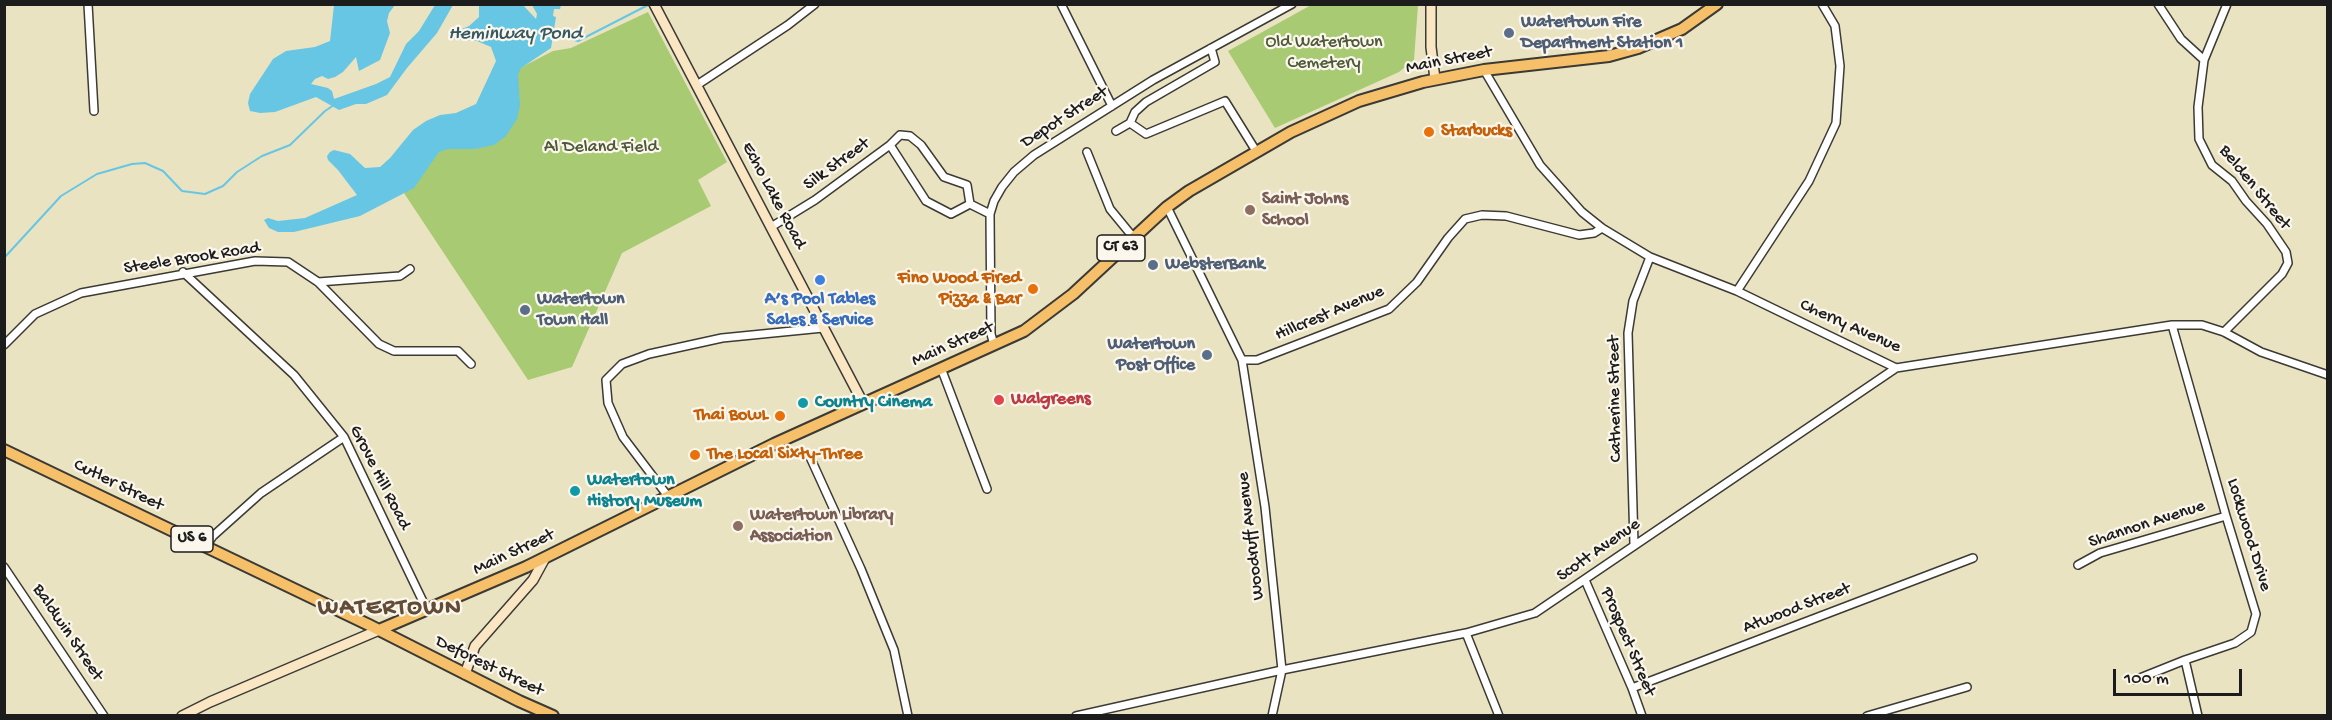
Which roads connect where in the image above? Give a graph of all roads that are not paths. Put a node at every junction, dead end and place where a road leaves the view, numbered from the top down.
1 (88, 4) edge
2 (815, 4) edge
3 (1062, 4) edge
4 (1292, 4) edge
5 (1431, 4) edge
6 (1717, 4) edge
7 (1822, 4) edge
8 (2158, 4) edge
9 (2227, 4) edge
10 (655, 6) edge
11 (1211, 48) junction
12 (2204, 60) junction
13 (1484, 70) junction
14 (1435, 79) junction
15 (697, 85) junction
16 (1112, 106) junction
17 (94, 111) dead end
18 (1130, 123) junction
19 (1116, 130) dead end
20 (890, 145) junction
21 (1256, 151) junction
22 (1087, 152) dead end
23 (970, 204) junction
24 (1167, 207) junction
25 (990, 214) junction
26 (771, 227) junction
27 (1602, 228) junction
28 (1133, 237) junction
29 (1650, 257) junction
30 (411, 269) dead end
31 (183, 272) junction
32 (318, 282) junction
33 (1737, 291) junction
34 (2172, 325) junction
35 (823, 328) junction
36 (2224, 332) junction
37 (4, 345) edge
38 (994, 345) junction
39 (1242, 360) junction
40 (471, 364) dead end
41 (941, 368) junction
42 (1896, 368) junction
43 (2328, 375) edge
44 (863, 403) junction
45 (344, 437) junction
46 (4, 450) edge
47 (810, 457) dead end
48 (987, 489) dead end
49 (667, 495) junction
50 (2226, 516) junction
51 (1634, 544) junction
52 (206, 546) junction
53 (545, 558) junction
54 (1973, 558) dead end
55 (2079, 566) dead end
56 (4, 567) edge
57 (7, 575) edge
58 (1585, 580) junction
59 (427, 610) junction
60 (379, 630) junction
61 (1466, 633) junction
62 (2185, 660) junction
63 (1282, 670) junction
64 (465, 674) junction
65 (2135, 680) dead end
66 (1967, 687) dead end
67 (1632, 688) junction
68 (104, 716) edge
69 (183, 716) edge
70 (553, 716) edge
71 (908, 716) edge
72 (1076, 716) edge
73 (1272, 716) edge
74 (1498, 716) edge
75 (1642, 716) edge
76 (1867, 716) edge
77 (2198, 716) edge

1 - 17 street
2 - 15 street
3 - 16 street
4 - 11 street, Depot Street
5 - 14 main road
6 - 13 main road, Main Street / CT 63
7 - 33 street
8 - 12 street
9 - 12 street, Belden Street
10 - 15 main road, Echo Lake Road
11 - 16 street, Depot Street
11 - 18 street
12 - 36 street, Belden Street
13 - 14 main road, Main Street / CT 63
13 - 27 street, Cherry Avenue
14 - 21 main road, Main Street / CT 63
15 - 26 main road, Echo Lake Road
16 - 25 street, Depot Street
18 - 19 street
18 - 21 street
20 - 23 street, Silk Street
20 - 23 street, Silk Street
20 - 26 street, Silk Street
21 - 24 main road, Main Street / CT 63
22 - 28 street
23 - 25 street
24 - 28 main road, Main Street / CT 63
24 - 39 street, Woodruff Avenue
25 - 38 street, Depot Street
26 - 35 main road, Echo Lake Road
27 - 29 street, Cherry Avenue
27 - 39 street, Hillcrest Avenue
28 - 38 main road, Main Street / CT 63
29 - 33 street, Cherry Avenue
29 - 51 street, Catherine Street
30 - 32 street
31 - 32 street, Steele Brook Road
31 - 37 street, Steele Brook Road
31 - 45 street, Grove Hill Road
32 - 40 street, Steele Brook Road
33 - 42 street, Cherry Avenue
34 - 36 street, Cherry Avenue
34 - 42 street, Cherry Avenue
34 - 50 street, Lockwood Drive
35 - 44 main road, Echo Lake Road
35 - 49 street
36 - 43 street, Cherry Avenue
38 - 41 main road, Main Street / CT 63
39 - 63 street, Woodruff Avenue
41 - 44 main road, Main Street / CT 63
41 - 48 street
42 - 51 street, Scott Avenue
44 - 49 main road, Main Street / CT 63
45 - 52 street
45 - 59 street, Grove Hill Road
46 - 52 main road, Cutler Street / US 6
47 - 71 street
49 - 53 main road, Main Street / CT 63
50 - 55 street, Shannon Avenue
50 - 62 street, Lockwood Drive
51 - 58 street, Scott Avenue
52 - 60 main road, Cutler Street / US 6
53 - 59 main road, Main Street / CT 63
53 - 64 main road
54 - 67 street, Atwood Street
56 - 57 street, Baldwin Street
57 - 68 street, Baldwin Street
58 - 61 street, Scott Avenue
58 - 67 street, Prospect Street
59 - 60 main road, Main Street / CT 63
60 - 64 main road, Deforest Street / US 6
60 - 69 main road, Main Street / CT 63
61 - 63 street, Scott Avenue
61 - 74 street
62 - 65 street, Lockwood Drive
62 - 77 street
63 - 72 street
63 - 73 street, Woodruff Avenue
64 - 70 main road, Deforest Street / US 6
66 - 76 street
67 - 75 street, Prospect Street

